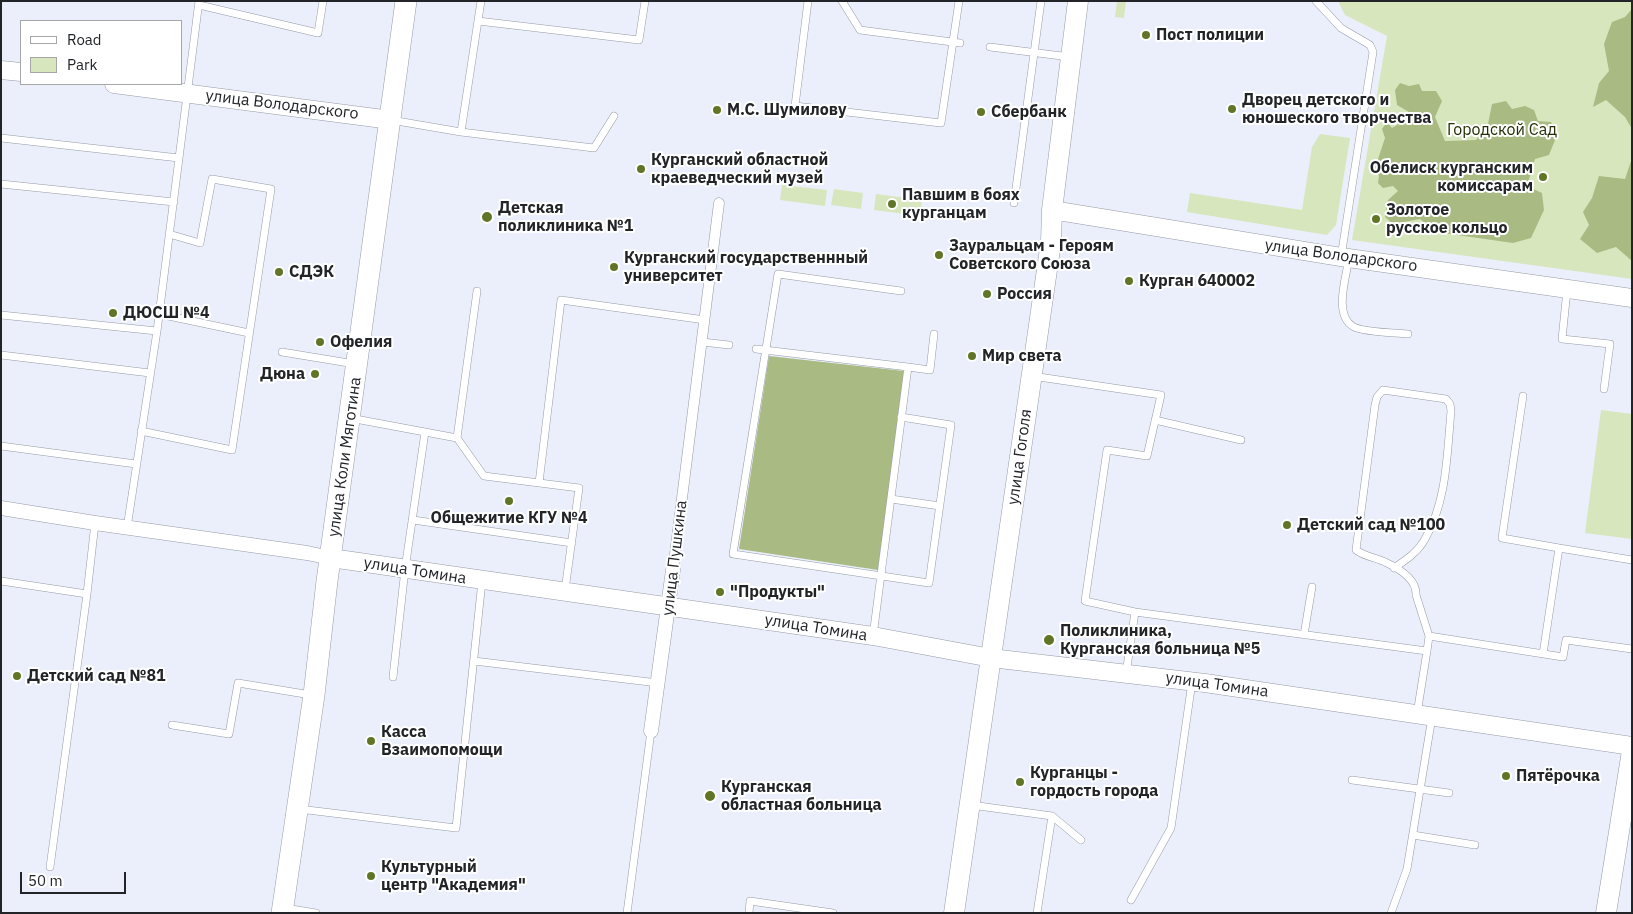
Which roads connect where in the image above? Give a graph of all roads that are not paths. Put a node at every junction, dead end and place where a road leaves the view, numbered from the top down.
1 (323, 1) edge
2 (406, 1) edge
3 (481, 1) edge
4 (645, 1) edge
5 (808, 1) edge
6 (842, 1) edge
7 (958, 1) edge
8 (1041, 1) edge
9 (1078, 1) edge
10 (1316, 1) edge
11 (199, 3) edge
12 (478, 21) junction
13 (952, 42) junction
14 (960, 43) dead end
15 (990, 47) dead end
16 (1033, 52) junction
17 (1070, 57) junction
18 (1, 70) edge
19 (20, 72) edge
20 (122, 85) edge
21 (188, 93) junction
22 (614, 116) dead end
23 (391, 120) junction
24 (461, 132) junction
25 (1, 138) edge
26 (179, 158) junction
27 (1, 184) edge
28 (174, 202) junction
29 (719, 203) dead end
30 (1014, 203) dead end
31 (1052, 210) junction
32 (169, 234) junction
33 (1345, 257) junction
34 (1567, 290) junction
35 (477, 291) dead end
36 (901, 291) dead end
37 (1632, 298) edge
38 (159, 314) junction
39 (1, 315) edge
40 (705, 320) junction
41 (157, 331) junction
42 (249, 333) junction
43 (934, 334) dead end
44 (1408, 334) dead end
45 (702, 342) junction
46 (729, 345) dead end
47 (756, 349) dead end
48 (765, 350) junction
49 (282, 352) dead end
50 (1, 355) edge
51 (358, 364) junction
52 (908, 367) junction
53 (150, 373) junction
54 (1032, 376) junction
55 (1604, 389) dead end
56 (1522, 396) dead end
57 (901, 417) junction
58 (350, 418) junction
59 (1155, 420) junction
60 (141, 430) junction
61 (425, 432) junction
62 (457, 438) junction
63 (1241, 440) dead end
64 (1, 446) edge
65 (136, 464) junction
66 (539, 483) junction
67 (891, 499) junction
68 (940, 506) junction
69 (1, 508) edge
70 (413, 520) junction
71 (95, 523) junction
72 (127, 528) junction
73 (572, 543) junction
74 (1559, 548) junction
75 (331, 558) junction
76 (1632, 560) edge
77 (1394, 568) junction
78 (405, 569) junction
79 (673, 570) joint
80 (881, 577) junction
81 (1, 581) edge
82 (482, 581) junction
83 (1312, 587) dead end
84 (565, 591) junction
85 (87, 594) junction
86 (669, 606) junction
87 (1135, 612) junction
88 (1304, 635) junction
89 (873, 636) junction
90 (1429, 636) junction
91 (1632, 648) edge
92 (1427, 651) junction
93 (1543, 654) junction
94 (991, 658) junction
95 (474, 661) junction
96 (1126, 674) junction
97 (393, 677) dead end
98 (1192, 681) junction
99 (658, 683) junction
100 (314, 695) junction
101 (1425, 716) junction
102 (172, 726) dead end
103 (651, 731) joint
104 (1632, 746) edge
105 (1632, 751) edge
106 (1352, 780) dead end
107 (1420, 788) junction
108 (1449, 792) dead end
109 (970, 804) junction
110 (297, 809) junction
111 (1052, 816) junction
112 (1413, 835) junction
113 (1081, 840) dead end
114 (1476, 845) dead end
115 (50, 867) dead end
116 (1131, 900) dead end
117 (282, 910) edge
118 (316, 913) edge
119 (627, 913) edge
120 (749, 913) edge
121 (833, 913) edge
122 (954, 913) edge
123 (1037, 913) edge
124 (1391, 913) edge
125 (1606, 913) edge

1 - 11 lane
2 - 23 main road, улица Коли Мяготина
3 - 12 lane
4 - 12 lane
5 - 13 lane
6 - 13 lane
7 - 13 lane
8 - 16 lane
9 - 17 main road, улица Гоголя
10 - 33 lane
11 - 21 lane
12 - 24 lane
13 - 14 lane
15 - 16 lane
16 - 17 lane
16 - 30 lane
17 - 31 main road, улица Гоголя
18 - 19 street
20 - 21 street, улица Володарского
21 - 23 street, улица Володарского
21 - 26 lane
22 - 24 lane
23 - 24 lane
23 - 51 main road, улица Коли Мяготина
25 - 26 lane
26 - 28 lane
27 - 28 lane
28 - 32 lane
29 - 40 street, улица Пушкина
31 - 33 street, улица Володарского
31 - 54 main road, улица Гоголя
32 - 38 lane
32 - 42 lane
33 - 34 street, улица Володарского
33 - 44 lane
34 - 37 street, улица Володарского
34 - 55 lane
35 - 62 lane
36 - 48 lane
38 - 41 lane
38 - 42 lane
39 - 41 lane
40 - 45 street, улица Пушкина
40 - 66 lane
41 - 53 lane
42 - 60 lane
43 - 52 lane
45 - 46 lane
45 - 79 street, улица Пушкина
47 - 48 lane
48 - 52 lane
48 - 80 lane
49 - 51 lane
50 - 53 lane
51 - 58 main road, улица Коли Мяготина
52 - 57 lane
53 - 60 lane
54 - 59 lane
54 - 94 main road, улица Гоголя
56 - 74 lane
57 - 67 lane
57 - 68 lane
58 - 61 lane
58 - 75 main road, улица Коли Мяготина
59 - 63 lane
59 - 87 lane
60 - 65 lane
61 - 62 lane
61 - 70 lane
62 - 66 lane
64 - 65 lane
65 - 72 lane
66 - 73 lane
67 - 68 lane
67 - 80 lane
68 - 80 lane
69 - 71 street, улица Томина
70 - 73 lane
70 - 78 lane
71 - 72 street, улица Томина
71 - 85 lane
72 - 75 street, улица Томина
73 - 84 lane
74 - 76 lane
74 - 93 lane
75 - 78 street, улица Томина
75 - 100 main road, улица Коли Мяготина
77 - 77 lane
77 - 90 lane
78 - 82 street, улица Томина
78 - 97 lane
79 - 86 street, улица Пушкина
80 - 89 lane
81 - 85 lane
82 - 84 street, улица Томина
82 - 95 lane
83 - 88 lane
84 - 86 street, улица Томина
85 - 115 lane
86 - 89 street, улица Томина
86 - 99 street, улица Пушкина
87 - 88 lane
87 - 96 lane
88 - 92 lane
89 - 94 street, улица Томина
90 - 92 lane
90 - 93 lane
91 - 93 lane
92 - 101 lane
94 - 96 street, улица Томина
94 - 109 main road, улица Гоголя
95 - 99 lane
95 - 110 lane
96 - 98 street, улица Томина
98 - 101 street, улица Томина
98 - 116 lane
99 - 103 street, улица Пушкина
100 - 102 lane
100 - 110 main road, улица Коли Мяготина
101 - 104 street, улица Томина
101 - 107 lane
103 - 119 lane, улица Пушкина
105 - 125 main road
106 - 107 lane
107 - 108 lane
107 - 112 lane
109 - 111 lane
109 - 122 main road, улица Гоголя
110 - 117 main road, улица Коли Мяготина
111 - 113 lane
111 - 123 lane
112 - 114 lane
112 - 124 lane
117 - 118 lane
120 - 121 lane

